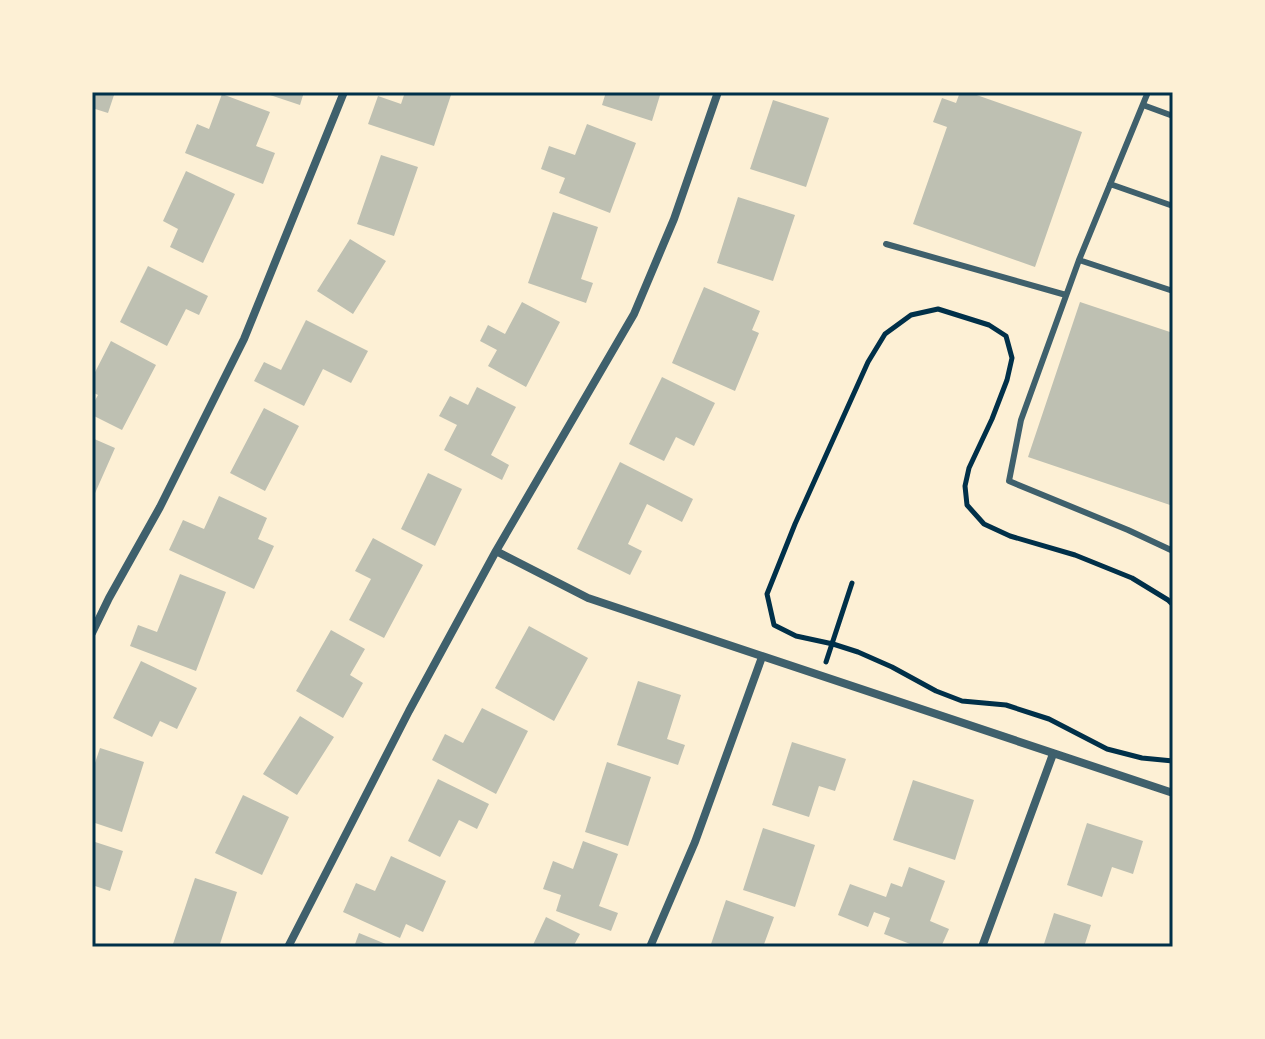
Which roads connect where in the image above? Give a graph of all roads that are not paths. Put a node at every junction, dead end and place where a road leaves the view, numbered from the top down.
1 (344, 92) edge
2 (718, 92) edge
3 (1148, 92) edge
4 (1143, 105) junction
5 (1173, 116) edge
6 (1110, 184) junction
7 (1173, 206) edge
8 (886, 244) dead end
9 (1079, 260) junction
10 (1173, 291) edge
11 (1066, 295) junction
12 (496, 551) junction
13 (1173, 551) edge
14 (92, 633) edge
15 (762, 657) junction
16 (1053, 754) junction
17 (1173, 793) edge
18 (288, 947) edge
19 (650, 947) edge
20 (982, 947) edge

1 - 14 street
2 - 12 street
3 - 4 lane
4 - 5 lane
4 - 6 lane
6 - 7 lane
6 - 9 lane
8 - 11 lane
9 - 10 lane
9 - 11 lane
11 - 13 lane
12 - 15 street
12 - 18 street
15 - 16 street
15 - 19 street
16 - 17 street
16 - 20 street

